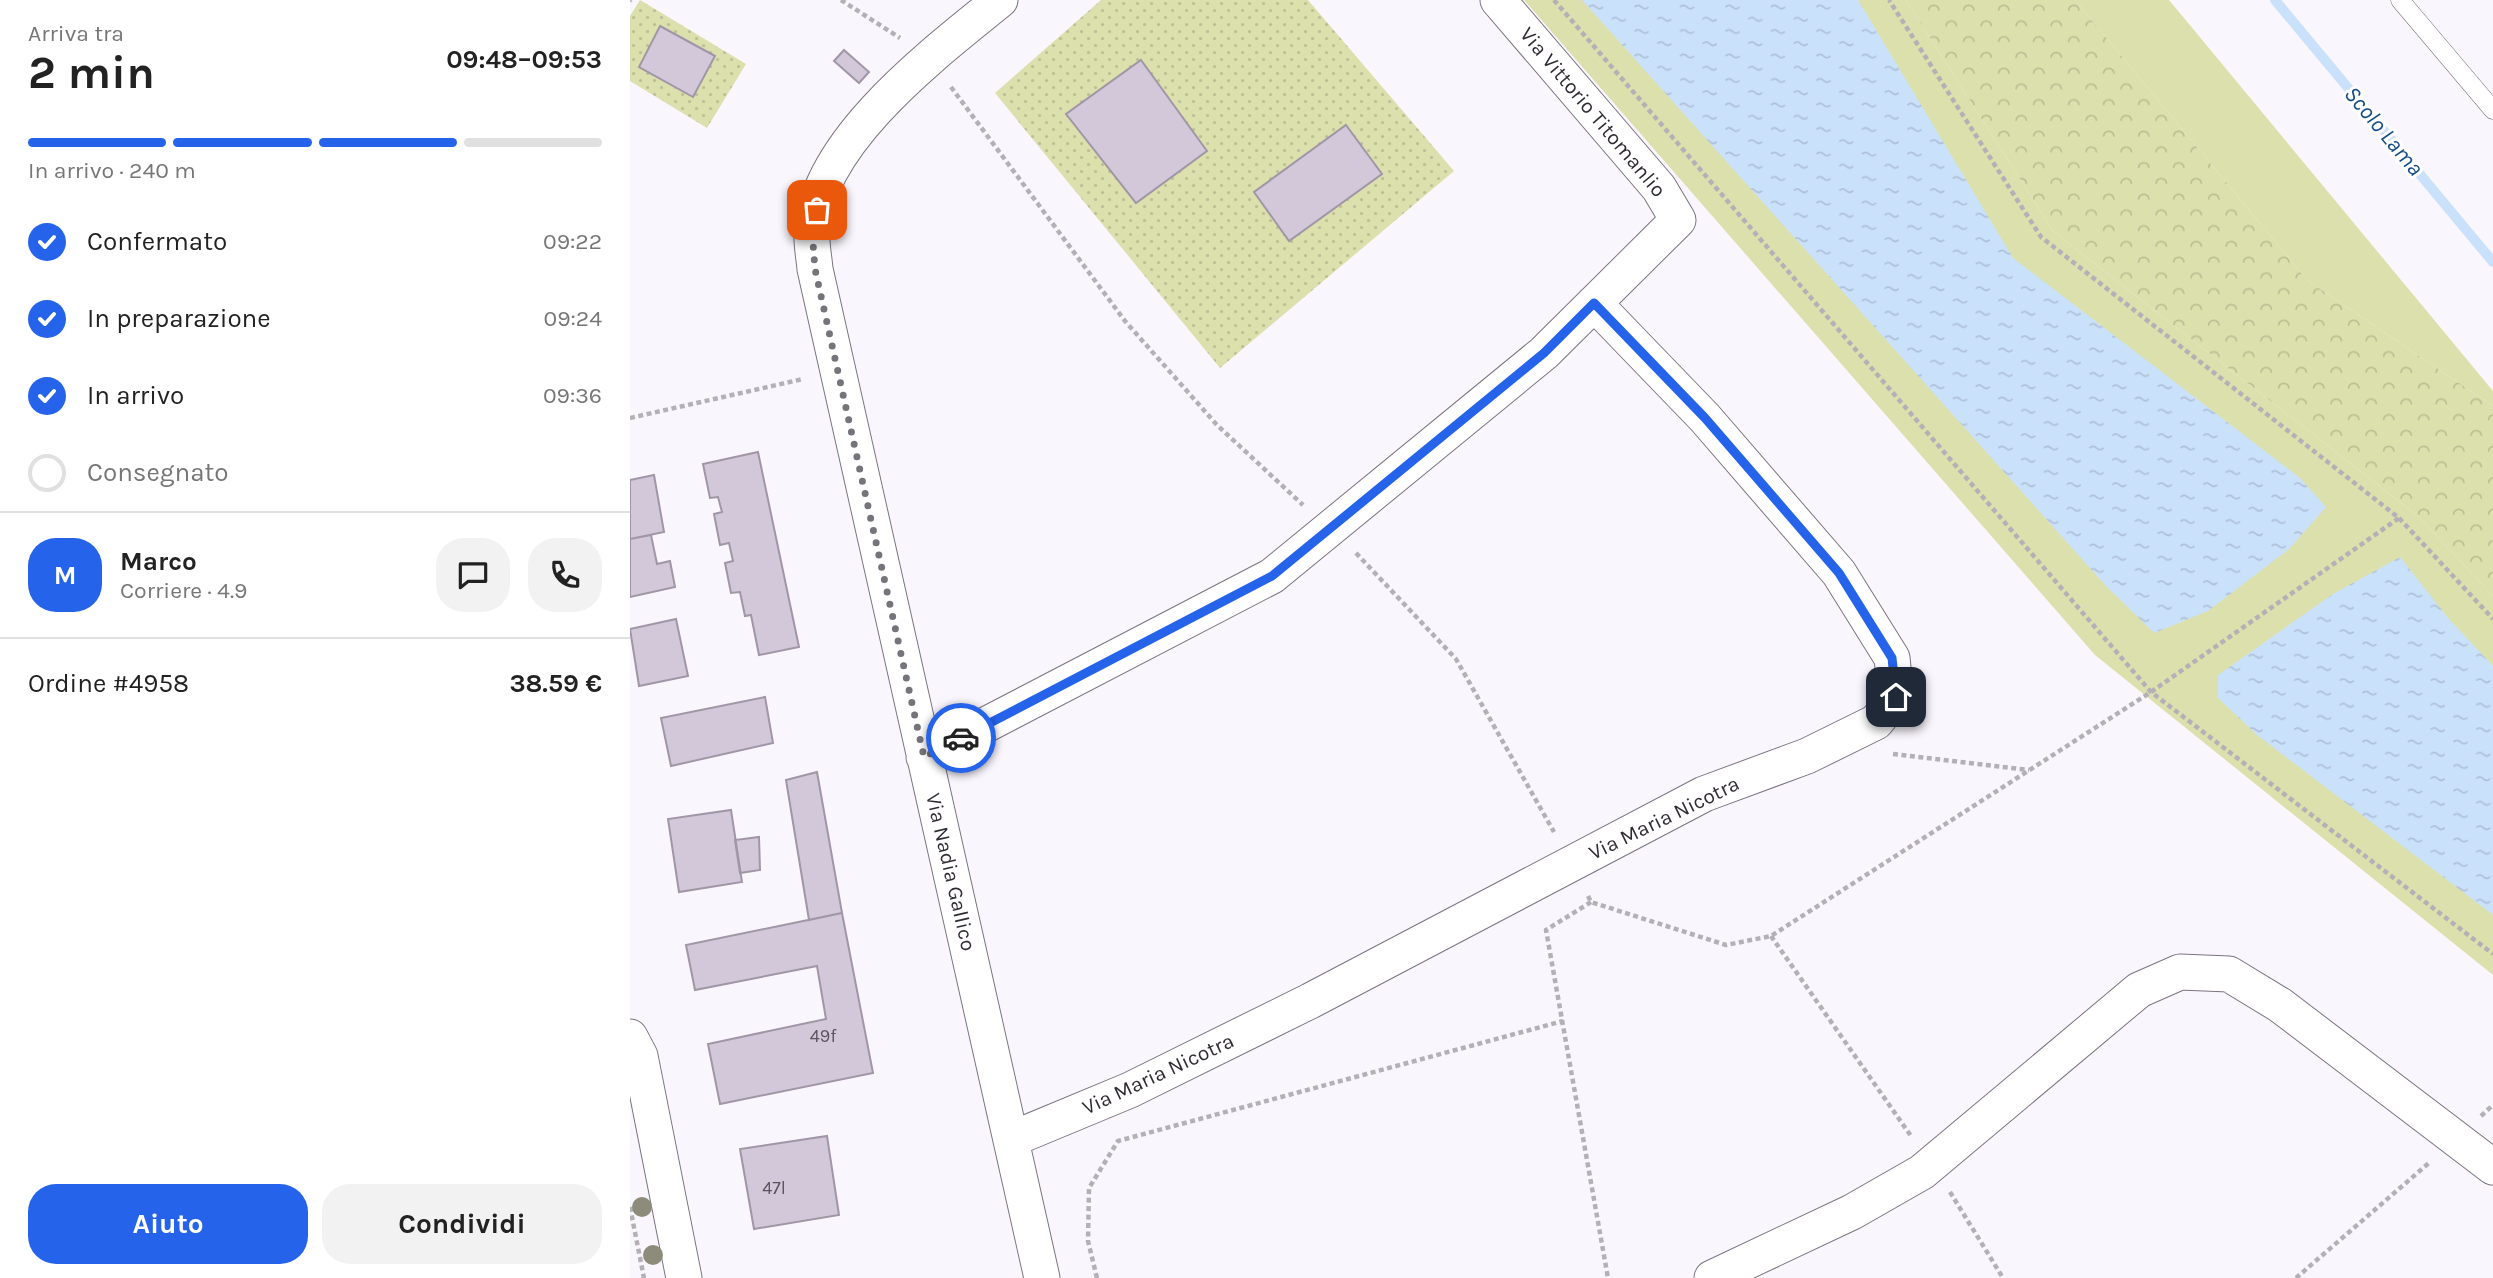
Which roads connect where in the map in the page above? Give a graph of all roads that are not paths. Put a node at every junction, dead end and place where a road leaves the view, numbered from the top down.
1 (1000, 0) edge
2 (1498, 0) edge
3 (2400, 0) edge
4 (2493, 110) edge
5 (1594, 303) junction
6 (924, 757) junction
7 (630, 1037) edge
8 (1012, 1139) junction
9 (2493, 1167) edge
10 (684, 1278) edge
11 (1042, 1278) edge
12 (1712, 1278) edge

1 - 6 street, Via Nadia Gallico
2 - 5 street, Via Vittorio Titomanlio
3 - 4 lane
5 - 6 street, Via Vittorio Titomanlio
5 - 8 street, Via Maria Nicotra
6 - 8 street, Via Nadia Gallico
7 - 10 street
8 - 11 street, Via Nadia Gallico
9 - 12 street

